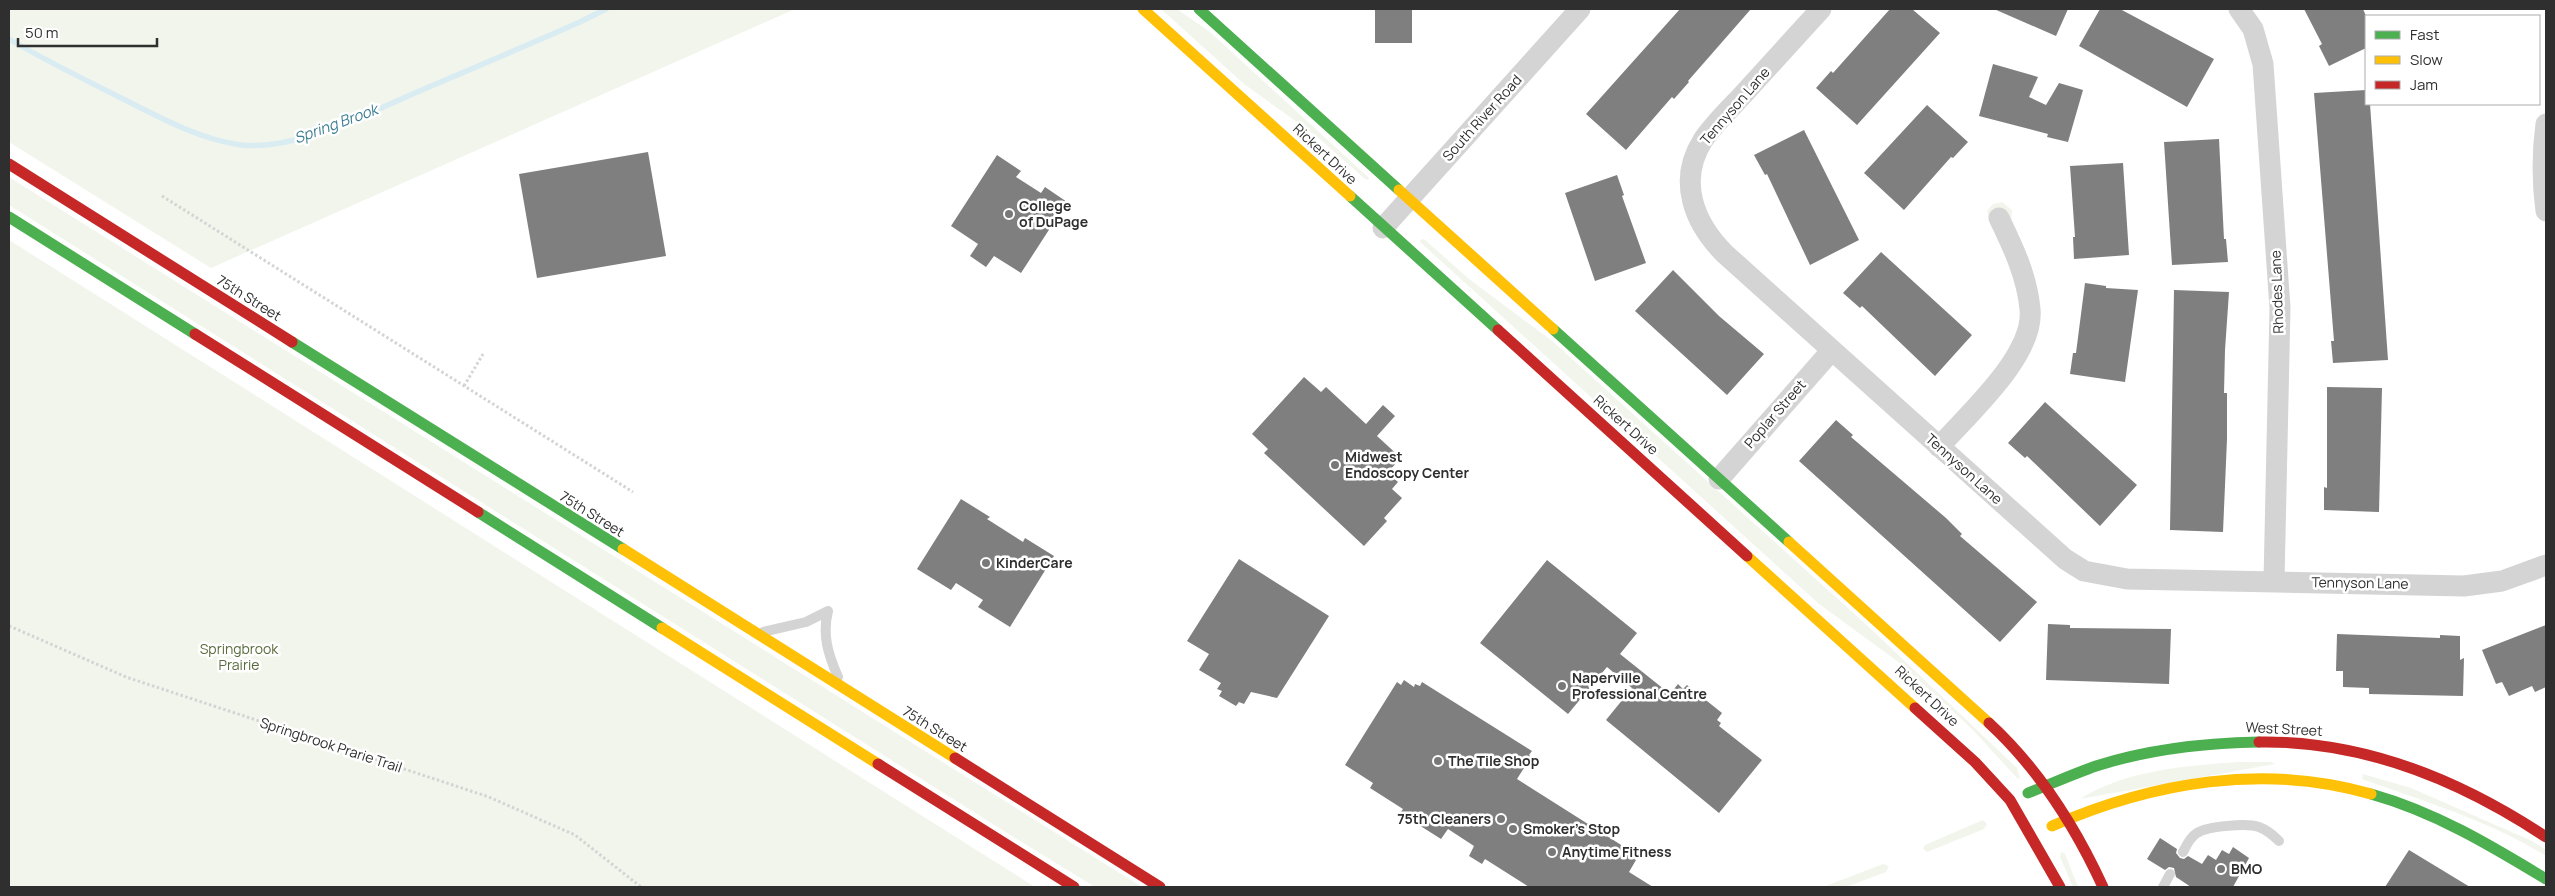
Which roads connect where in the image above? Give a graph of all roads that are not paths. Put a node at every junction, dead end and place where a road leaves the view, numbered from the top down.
1 (1143, 9) edge
2 (1199, 9) edge
3 (1580, 9) edge
4 (1821, 9) edge
5 (2240, 9) edge
6 (2546, 124) edge
7 (9, 164) edge
8 (1409, 198) junction
9 (2546, 211) edge
10 (9, 217) edge
11 (1999, 218) dead end
12 (1383, 228) junction
13 (1832, 350) junction
14 (1939, 446) junction
15 (1719, 479) junction
16 (2546, 565) edge
17 (2274, 581) junction
18 (756, 634) junction
19 (843, 689) junction
20 (2045, 786) junction
21 (2010, 800) junction
22 (2068, 818) junction
23 (2032, 836) junction
24 (2546, 837) edge
25 (2279, 841) dead end
26 (2183, 852) dead end
27 (2170, 874) dead end
28 (2546, 879) edge
29 (1074, 887) edge
30 (1160, 887) edge
31 (2060, 887) edge
32 (2103, 887) edge
33 (2163, 887) edge

1 - 12 street, Rickert Drive
2 - 8 street, Rickert Drive
3 - 8 street, South River Road
4 - 13 street, Tennyson Lane
5 - 17 street, Rhodes Lane
6 - 9 street
7 - 18 street, 75th Street
8 - 12 street, South River Road
8 - 15 street, Rickert Drive
10 - 29 street
11 - 14 street
12 - 21 street, Rickert Drive
13 - 14 street, Tennyson Lane
13 - 15 street, Poplar Street
14 - 17 street, Tennyson Lane
15 - 20 street, Rickert Drive
16 - 17 street, Tennyson Lane
18 - 19 street, 75th Street
18 - 19 lane
19 - 30 street, 75th Street
20 - 21 street, West Street
20 - 22 street, Rickert Drive
20 - 24 street, West Street
21 - 23 street, Rickert Drive
22 - 23 street
22 - 28 street
22 - 32 street, Rickert Drive
23 - 31 street, Rickert Drive
25 - 26 lane
27 - 33 lane

